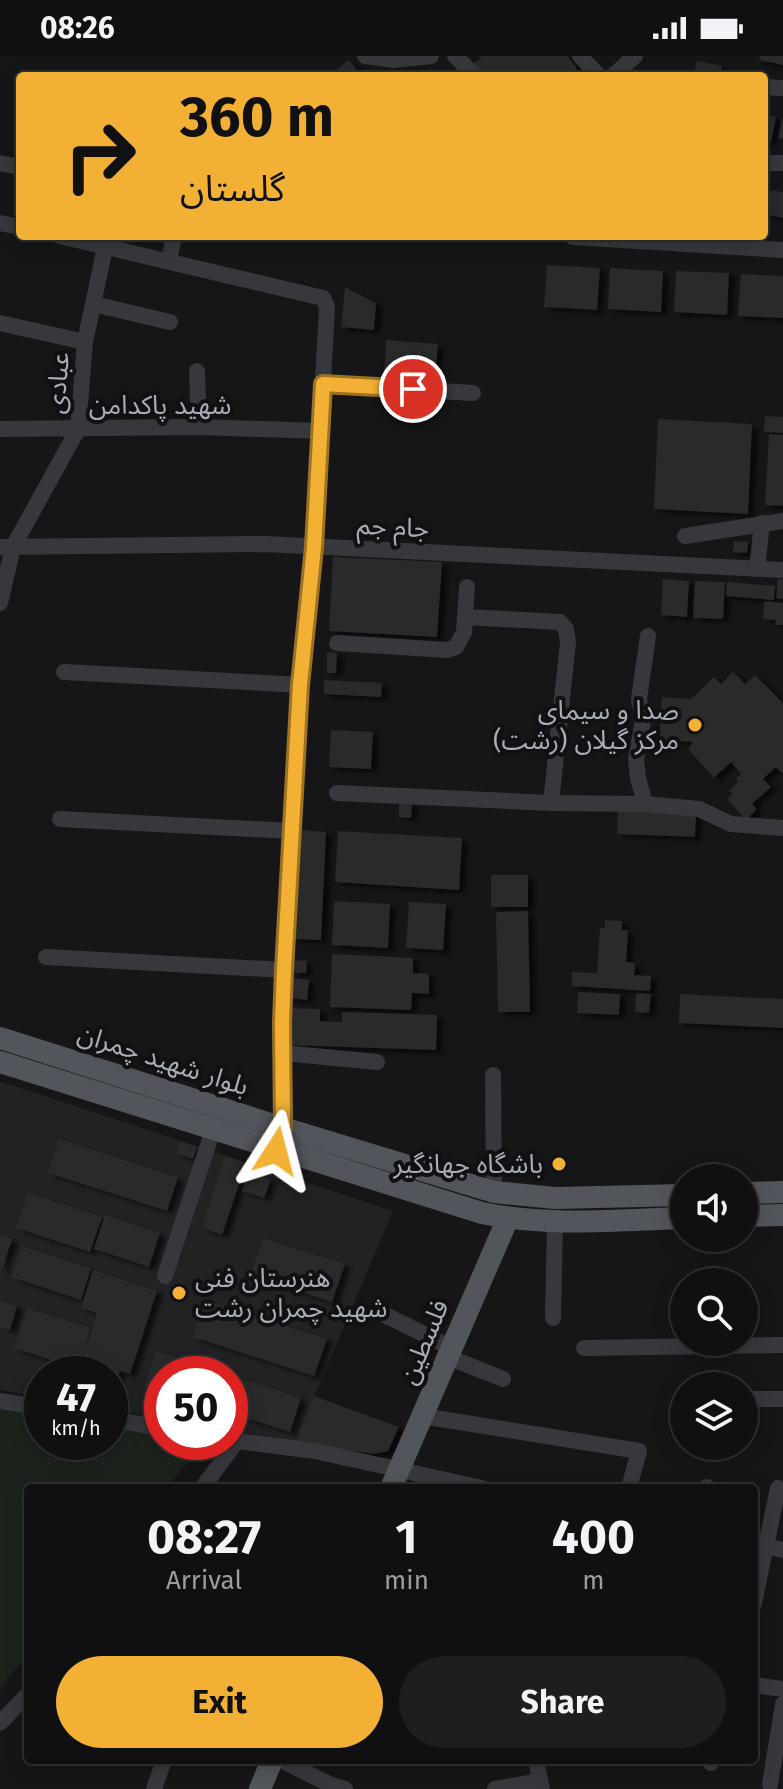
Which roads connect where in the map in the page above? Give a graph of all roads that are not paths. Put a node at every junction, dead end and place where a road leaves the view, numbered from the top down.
1 (365, 56) edge
2 (431, 56) edge
3 (455, 56) edge
4 (580, 56) edge
5 (635, 56) edge
6 (471, 72) edge
7 (595, 72) edge
8 (617, 72) edge
9 (173, 240) edge
10 (621, 240) edge
11 (107, 241) edge
12 (783, 250) edge
13 (169, 261) junction
14 (93, 304) junction
15 (170, 322) dead end
16 (0, 323) edge
17 (85, 342) junction
18 (197, 371) dead end
19 (323, 384) junction
20 (473, 393) dead end
21 (199, 427) junction
22 (0, 429) edge
23 (78, 429) junction
24 (320, 431) junction
25 (783, 521) edge
26 (762, 523) junction
27 (685, 536) dead end
28 (7, 547) edge
29 (314, 547) junction
30 (757, 569) junction
31 (783, 570) edge
32 (467, 587) dead end
33 (0, 603) edge
34 (465, 617) junction
35 (648, 636) dead end
36 (337, 643) dead end
37 (64, 672) dead end
38 (300, 685) junction
39 (337, 793) dead end
40 (551, 803) junction
41 (645, 804) junction
42 (60, 819) dead end
43 (783, 828) edge
44 (292, 831) junction
45 (46, 957) dead end
46 (284, 970) junction
47 (0, 1038) edge
48 (283, 1053) junction
49 (0, 1062) edge
50 (377, 1062) dead end
51 (493, 1075) dead end
52 (207, 1104) junction
53 (206, 1128) junction
54 (283, 1128) junction
55 (276, 1151) junction
56 (494, 1192) junction
57 (783, 1192) edge
58 (758, 1193) edge
59 (670, 1195) edge
60 (783, 1215) edge
61 (758, 1216) edge
62 (508, 1218) junction
63 (670, 1218) edge
64 (555, 1221) junction
65 (165, 1276) dead end
66 (387, 1316) dead end
67 (553, 1318) dead end
68 (783, 1345) edge
69 (584, 1348) dead end
70 (450, 1352) junction
71 (503, 1379) dead end
72 (758, 1399) edge
73 (783, 1399) edge
74 (0, 1401) edge
75 (24, 1405) edge
76 (422, 1416) junction
77 (248, 1442) edge
78 (221, 1460) edge
79 (399, 1482) edge
80 (205, 1484) edge
81 (427, 1484) edge
82 (630, 1484) edge
83 (778, 1488) dead end
84 (768, 1547) edge
85 (758, 1587) edge
86 (758, 1686) edge
87 (783, 1689) edge
88 (24, 1698) edge
89 (783, 1704) edge
90 (0, 1723) edge
91 (163, 1764) edge
92 (270, 1764) edge
93 (289, 1764) edge
94 (537, 1764) edge
95 (770, 1784) dead end
96 (541, 1785) edge
97 (154, 1789) edge
98 (260, 1789) edge
99 (345, 1789) edge
100 (495, 1789) edge

1 - 2 street
3 - 6 street
4 - 7 street
5 - 8 street
9 - 13 street
10 - 12 street
11 - 13 street
11 - 14 street, عبادی
13 - 19 street
14 - 15 street
14 - 17 street, عبادی
16 - 17 street
17 - 23 street, عبادی
18 - 21 street
19 - 20 street
19 - 24 street
21 - 23 street, شهید پاکدامن
21 - 24 street, شهید پاکدامن
22 - 23 street, شهید پاکدامن
23 - 28 street, عبادی
24 - 29 street
25 - 26 street
26 - 27 street
26 - 30 street
28 - 29 street, جام جم
28 - 33 street, عبادی
29 - 30 street, جام جم
29 - 38 street
30 - 31 street, جام جم
32 - 34 street
34 - 36 street
34 - 40 street
35 - 41 street
37 - 38 street
38 - 44 street
39 - 40 street
40 - 41 street
41 - 43 street
42 - 44 street
44 - 46 street
45 - 46 street
46 - 48 street
47 - 52 main road, بلوار شهید چمران
48 - 50 street
48 - 54 street
49 - 53 main road, بلوار شهید چمران
51 - 56 street
52 - 53 main road
52 - 54 main road, بلوار شهید چمران
53 - 55 main road, بلوار شهید چمران
53 - 65 street
54 - 55 main road
54 - 56 main road, بلوار شهید چمران
55 - 62 main road, بلوار شهید چمران
56 - 59 main road, بلوار شهید چمران
57 - 58 main road
60 - 61 main road
62 - 64 main road, بلوار شهید چمران
62 - 70 main road, فلسطین
63 - 64 main road, بلوار شهید چمران
64 - 67 street
66 - 70 street
68 - 69 street
70 - 71 street
70 - 76 main road, فلسطین
72 - 73 street
74 - 75 street
76 - 79 main road, فلسطین
76 - 82 street
77 - 79 street
78 - 80 street
79 - 81 street
83 - 84 street
84 - 85 street
86 - 87 street
88 - 90 street
89 - 95 street
91 - 97 street
92 - 98 main road
93 - 99 street
94 - 96 street
96 - 100 street

